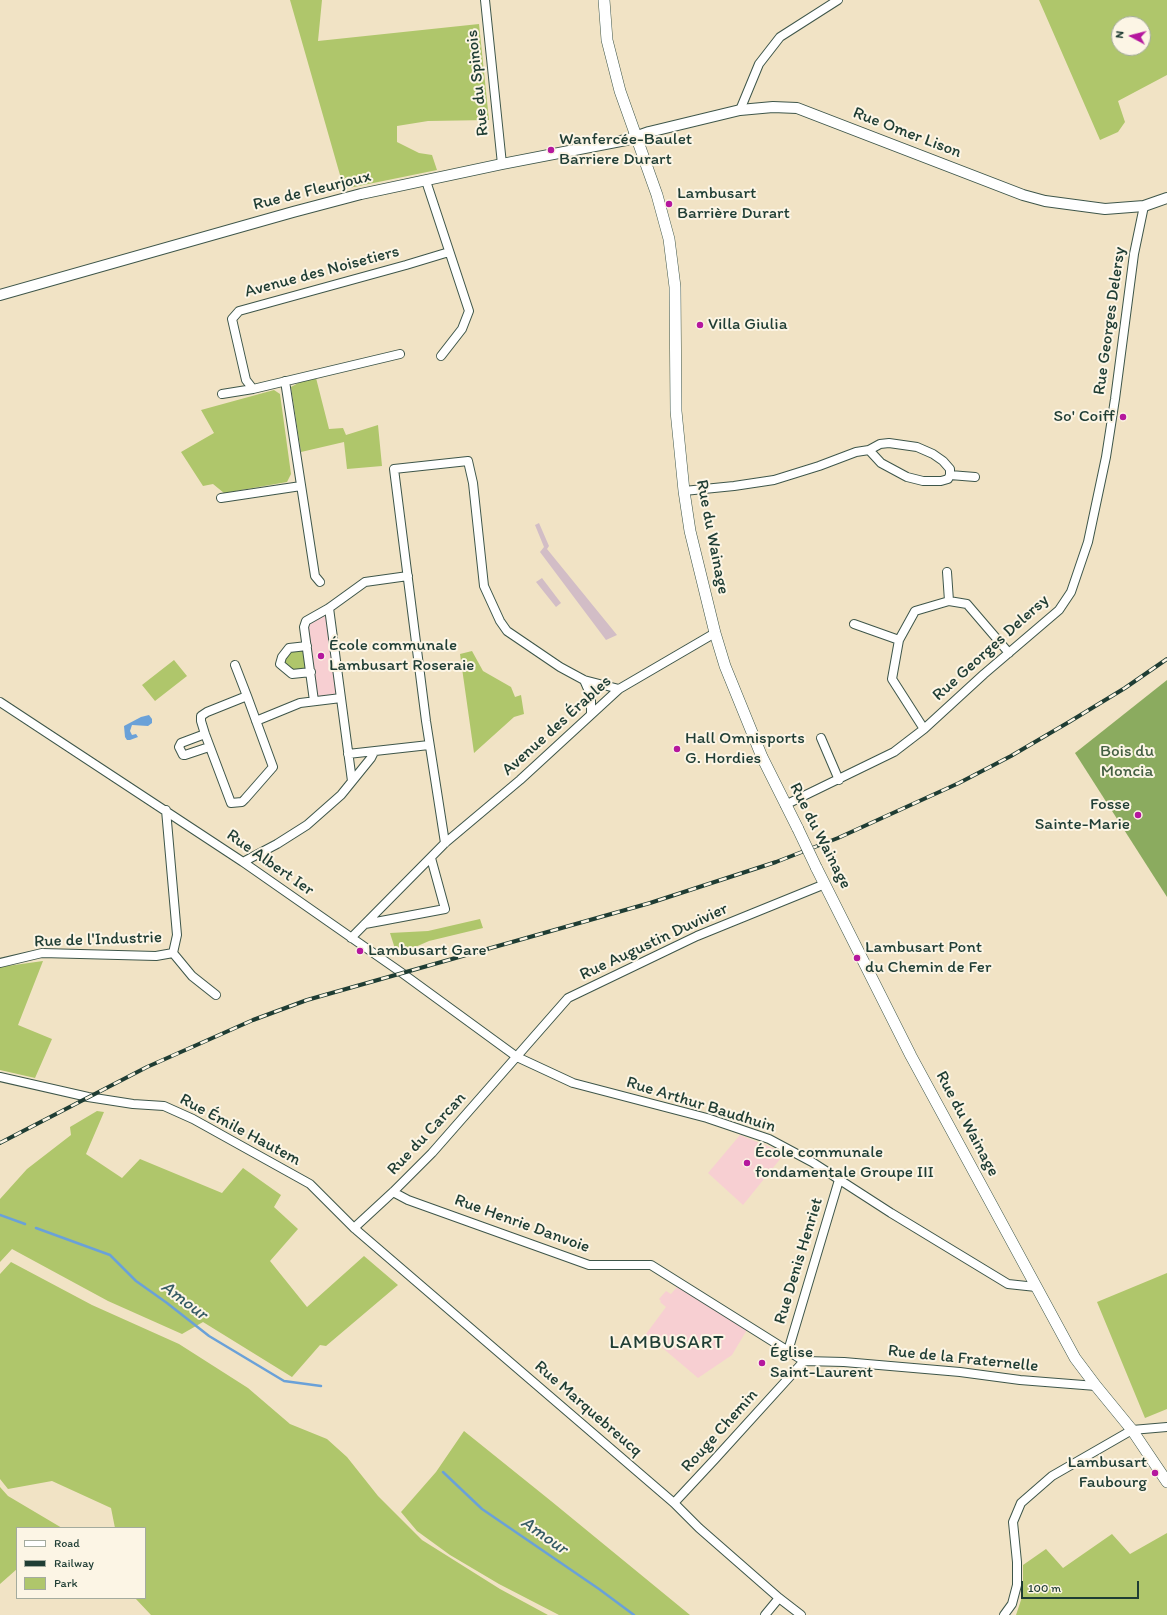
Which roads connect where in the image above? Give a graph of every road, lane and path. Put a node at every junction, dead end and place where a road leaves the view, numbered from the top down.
1 (485, 0) edge
2 (604, 0) edge
3 (838, 0) edge
4 (740, 110) junction
5 (636, 137) junction
6 (502, 164) junction
7 (426, 181) junction
8 (1167, 198) edge
9 (1144, 206) junction
10 (449, 252) junction
11 (0, 296) edge
12 (400, 354) dead end
13 (441, 356) dead end
14 (285, 381) junction
15 (253, 389) junction
16 (222, 394) dead end
17 (869, 450) junction
18 (950, 475) junction
19 (975, 477) dead end
20 (301, 486) junction
21 (684, 491) junction
22 (221, 498) dead end
23 (947, 572) dead end
24 (408, 576) junction
25 (320, 582) dead end
26 (949, 601) junction
27 (329, 608) junction
28 (854, 624) dead end
29 (715, 633) junction
30 (899, 640) junction
31 (307, 646) junction
32 (1009, 652) junction
33 (235, 665) dead end
34 (311, 672) junction
35 (584, 680) junction
36 (619, 689) junction
37 (247, 696) junction
38 (340, 698) junction
39 (314, 701) junction
40 (0, 702) edge
41 (591, 714) junction
42 (256, 721) junction
43 (924, 729) junction
44 (205, 734) junction
45 (821, 738) dead end
46 (429, 745) junction
47 (209, 747) junction
48 (374, 752) junction
49 (348, 754) junction
50 (839, 780) junction
51 (352, 781) junction
52 (785, 805) junction
53 (166, 810) junction
54 (445, 843) junction
55 (431, 858) junction
56 (243, 862) junction
57 (825, 884) junction
58 (365, 924) junction
59 (351, 938) junction
60 (173, 952) junction
61 (0, 963) edge
62 (216, 995) dead end
63 (517, 1057) junction
64 (0, 1078) edge
65 (839, 1180) junction
66 (393, 1192) junction
67 (354, 1228) junction
68 (1036, 1287) junction
69 (788, 1351) junction
70 (804, 1361) junction
71 (1096, 1386) junction
72 (1167, 1427) edge
73 (1132, 1430) junction
74 (1167, 1482) edge
75 (674, 1503) junction
76 (779, 1598) junction
77 (765, 1615) edge
78 (802, 1615) edge
79 (1004, 1615) edge

1 - 6 street, Rue du Spinois
2 - 5 main road, Rue du Wainage
3 - 4 street
4 - 5 street, Rue Omer Lison
4 - 9 street, Rue Omer Lison
5 - 6 street, Rue de Fleurjoux
5 - 21 main road, Rue du Wainage
6 - 7 street, Rue de Fleurjoux
7 - 10 street
7 - 11 street, Rue de Fleurjoux
8 - 9 street, Rue Omer Lison
9 - 32 street, Rue Georges Delersy
10 - 13 street
10 - 15 street, Avenue des Noisetiers
12 - 14 street
14 - 15 street
14 - 20 street
15 - 16 street
17 - 18 street
17 - 18 street
17 - 21 street
18 - 19 street
20 - 22 street
20 - 25 street
21 - 29 main road, Rue du Wainage
23 - 26 street
24 - 27 street
24 - 35 street
24 - 46 street
26 - 30 street
26 - 32 street
27 - 31 street
27 - 38 street
28 - 30 street
29 - 36 street, Avenue des Érables
29 - 52 main road, Rue du Wainage
30 - 43 street
31 - 34 street
31 - 34 street
32 - 43 street, Rue Georges Delersy
33 - 37 street
34 - 39 street
35 - 36 street
35 - 41 street
36 - 41 street, Avenue des Érables
37 - 42 street
37 - 44 street
38 - 39 street
38 - 49 street
39 - 42 street
40 - 53 street, Rue Albert Ier
41 - 54 street, Avenue des Érables
42 - 47 street
43 - 50 street, Rue Georges Delersy
44 - 47 street
44 - 47 street
45 - 50 street
46 - 48 street
46 - 54 street
48 - 49 street
48 - 51 street
49 - 51 street
50 - 52 street, Rue Georges Delersy
51 - 56 street
52 - 57 main road, Rue du Wainage, bridge
53 - 56 street, Rue Albert Ier
53 - 60 street, Rue de l'Industrie
54 - 55 street, Avenue des Érables
55 - 58 street, Avenue des Érables
55 - 58 street
56 - 59 street, Rue Albert Ier
57 - 63 street, Rue Augustin Duvivier
57 - 68 main road, Rue du Wainage
58 - 59 street, Avenue des Érables
59 - 63 street, Rue Albert Ier
60 - 61 street, Rue de l'Industrie
60 - 62 street, Rue de l'Industrie
63 - 65 street, Rue Arthur Baudhuin
63 - 66 street, Rue du Carcan
64 - 67 street, Rue Émile Hautem
65 - 68 street, Rue Arthur Baudhuin
65 - 69 street, Rue Denis Henriet
66 - 67 street, Rue du Carcan
66 - 69 street, Rue Henrie Danvoie
67 - 75 street, Rue Marquebreucq
68 - 71 main road, Rue du Wainage
69 - 70 street, Rue Henrie Danvoie
70 - 71 street, Rue de la Fraternelle
70 - 75 street, Rouge Chemin
71 - 73 main road, Rue du Wainage
72 - 73 street
73 - 74 main road, Rue du Wainage
73 - 79 street
75 - 76 street, Rue Marquebreucq
76 - 77 street
76 - 78 street, Rue Marquebreucq

